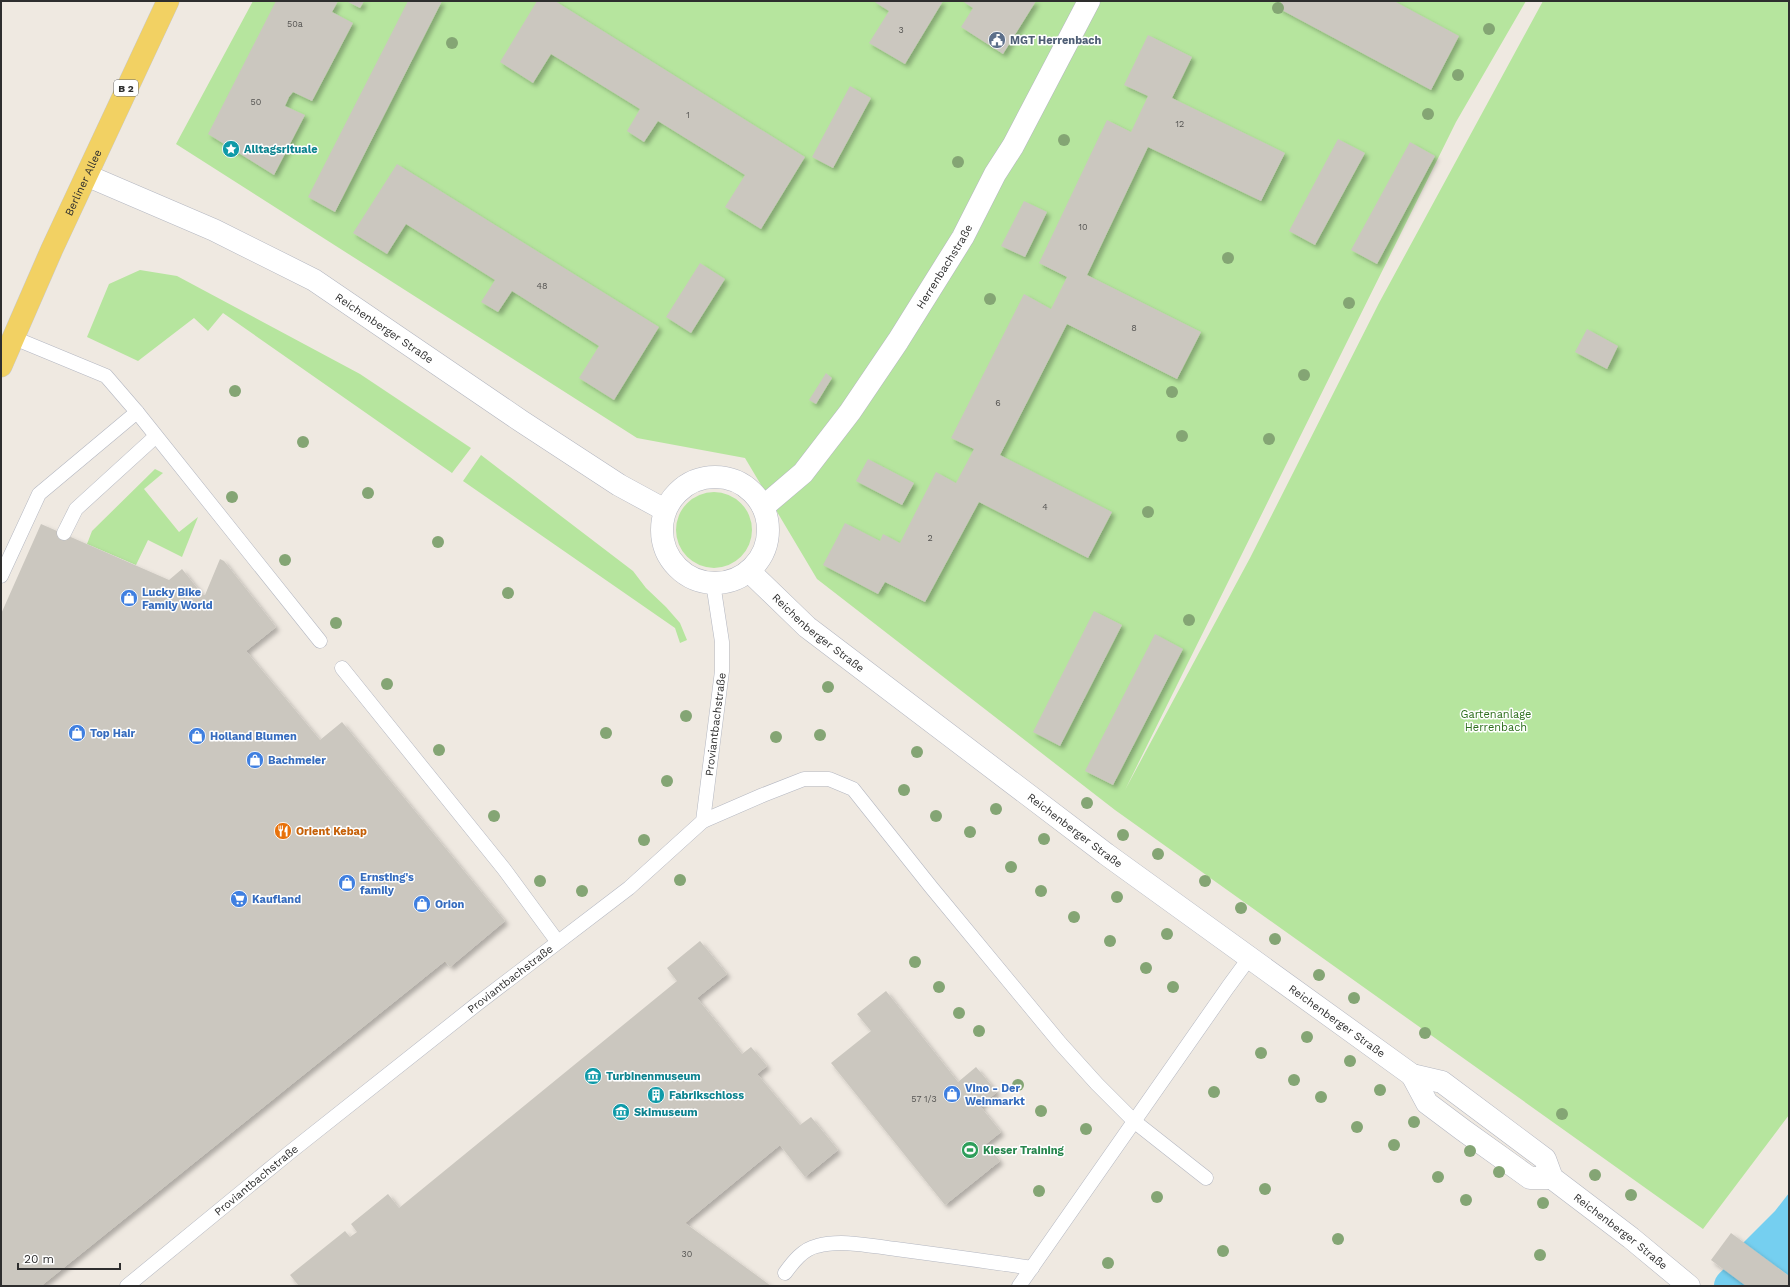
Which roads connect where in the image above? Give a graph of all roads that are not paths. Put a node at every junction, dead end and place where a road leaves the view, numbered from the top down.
1 (168, 1) edge
2 (1089, 1) edge
3 (88, 176) junction
4 (14, 338) junction
5 (1, 366) edge
6 (136, 412) junction
7 (155, 436) junction
8 (763, 507) junction
9 (665, 510) junction
10 (64, 533) dead end
11 (749, 571) junction
12 (1, 576) edge
13 (713, 583) junction
14 (320, 641) dead end
15 (342, 668) dead end
16 (703, 821) junction
17 (557, 941) junction
18 (1250, 957) junction
19 (1135, 1122) junction
20 (1206, 1178) dead end
21 (1032, 1268) junction
22 (785, 1273) dead end
23 (127, 1286) edge
24 (1019, 1286) edge
25 (1689, 1286) edge

1 - 3 main road, Berliner Allee / B 2
2 - 8 street, Herrenbachstraße
3 - 4 main road, Berliner Allee / B 2
3 - 9 street, Reichenberger Straße
4 - 5 main road, Berliner Allee / B 2
4 - 6 lane
6 - 7 lane
6 - 12 lane
7 - 10 lane
7 - 14 lane
8 - 9 street
8 - 11 street
9 - 13 street
11 - 13 street
11 - 18 street, Reichenberger Straße
13 - 16 lane, Proviantbachstraße
15 - 17 lane
16 - 17 lane, Proviantbachstraße
16 - 19 lane
17 - 23 lane, Proviantbachstraße
18 - 19 lane
18 - 25 street, Reichenberger Straße
19 - 20 lane
19 - 21 lane
21 - 22 lane
21 - 24 lane

